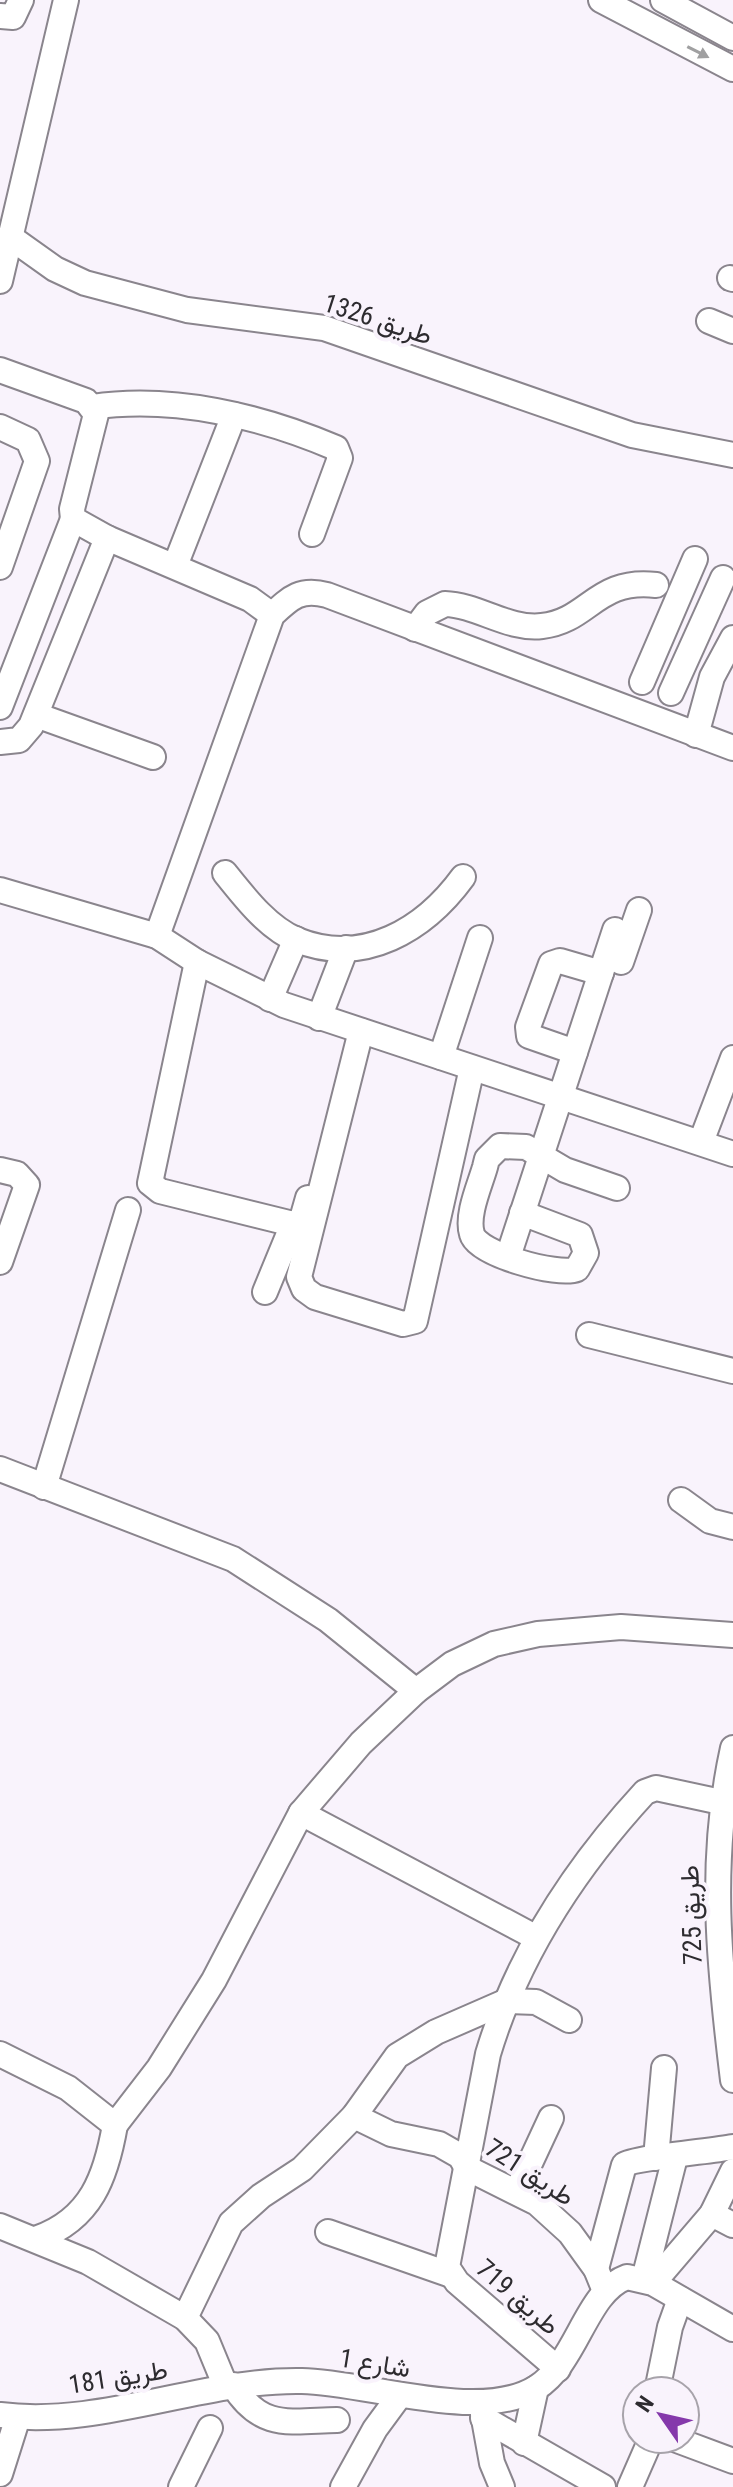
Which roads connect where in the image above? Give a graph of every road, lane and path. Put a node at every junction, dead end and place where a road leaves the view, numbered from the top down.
1 (21, 0) edge
2 (66, 0) edge
3 (601, 0) edge
4 (663, 0) edge
5 (0, 16) edge
6 (733, 38) edge
7 (733, 69) edge
8 (10, 237) junction
9 (0, 281) edge
10 (709, 321) dead end
11 (733, 331) edge
12 (0, 370) edge
13 (92, 407) junction
14 (234, 415) junction
15 (0, 427) edge
16 (733, 455) edge
17 (73, 519) junction
18 (8, 523) edge
19 (312, 534) dead end
20 (107, 538) junction
21 (695, 559) dead end
22 (175, 566) junction
23 (0, 567) edge
24 (723, 578) dead end
25 (656, 585) dead end
26 (674, 613) junction
27 (272, 615) junction
28 (415, 629) junction
29 (700, 630) junction
30 (730, 643) edge
31 (642, 682) dead end
32 (671, 693) dead end
33 (0, 707) edge
34 (36, 715) junction
35 (696, 735) junction
36 (0, 742) edge
37 (733, 748) edge
38 (153, 757) dead end
39 (225, 873) dead end
40 (463, 877) dead end
41 (0, 890) edge
42 (639, 910) dead end
43 (615, 930) dead end
44 (157, 936) junction
45 (480, 938) dead end
46 (296, 939) junction
47 (346, 948) junction
48 (197, 962) junction
49 (601, 973) junction
50 (270, 999) junction
51 (319, 1018) junction
52 (354, 1029) junction
53 (575, 1052) junction
54 (441, 1057) junction
55 (733, 1058) edge
56 (472, 1068) junction
57 (567, 1098) junction
58 (701, 1142) junction
59 (733, 1154) edge
60 (541, 1155) junction
61 (0, 1170) edge
62 (617, 1188) dead end
63 (128, 1210) dead end
64 (522, 1213) junction
65 (293, 1224) junction
66 (508, 1257) junction
67 (0, 1262) edge
68 (265, 1292) dead end
69 (589, 1335) dead end
70 (733, 1371) edge
71 (0, 1469) edge
72 (44, 1487) junction
73 (681, 1500) dead end
74 (733, 1527) edge
75 (733, 1635) edge
76 (416, 1691) junction
77 (733, 1748) edge
78 (721, 1802) junction
79 (301, 1813) junction
80 (725, 1836) edge
81 (726, 1926) edge
82 (535, 1937) junction
83 (507, 2001) junction
84 (569, 2020) dead end
85 (0, 2054) edge
86 (664, 2068) dead end
87 (733, 2080) edge
88 (354, 2116) junction
89 (551, 2118) dead end
90 (115, 2125) junction
91 (733, 2147) edge
92 (666, 2158) junction
93 (467, 2168) junction
94 (733, 2171) edge
95 (517, 2191) junction
96 (722, 2219) edge
97 (0, 2226) edge
98 (328, 2232) dead end
99 (38, 2238) junction
100 (451, 2275) junction
101 (600, 2280) junction
102 (648, 2281) junction
103 (680, 2299) junction
104 (185, 2318) junction
105 (733, 2329) edge
106 (558, 2369) junction
107 (660, 2375) edge
108 (229, 2386) junction
109 (365, 2388) junction
110 (536, 2388) junction
111 (400, 2395) junction
112 (482, 2409) junction
113 (9, 2416) edge
114 (337, 2420) dead end
115 (210, 2428) dead end
116 (375, 2429) junction
117 (524, 2443) junction
118 (701, 2449) edge
119 (644, 2455) edge
120 (733, 2461) edge
121 (0, 2474) edge
122 (181, 2487) edge
123 (343, 2487) edge
124 (502, 2487) edge
125 (603, 2487) edge
126 (630, 2487) edge

1 - 5 street
2 - 8 street
3 -> 7 street
4 - 6 street
8 - 9 street
8 - 16 street, طريق 1326
10 - 11 street
12 - 13 street
13 - 14 street
13 - 17 street
14 - 19 street
14 - 22 street
15 - 18 street
17 - 20 street
17 - 33 street
18 - 23 street
20 - 22 street
20 - 34 street
21 - 26 street
22 - 27 street
24 - 29 street
25 - 28 street
26 - 29 street
26 - 31 street
27 - 28 street
27 - 44 street
28 - 35 street
29 - 30 street
29 - 32 street
30 - 35 street
34 - 36 street
34 - 38 street
35 - 37 street
39 - 46 street
40 - 47 street
41 - 44 street
42 - 57 street
43 - 49 street
44 - 48 street
45 - 54 street
46 - 47 street
46 - 50 street
47 - 51 street
48 - 50 street
48 - 65 street
49 - 53 street
49 - 53 street
50 - 51 street
51 - 52 street
52 - 54 street
52 - 56 street
52 - 65 street
53 - 57 street
54 - 56 street
55 - 58 street
56 - 57 street
57 - 58 street
57 - 60 street
58 - 59 street
60 - 62 street
60 - 64 street
60 - 66 street
61 - 67 street
63 - 72 street
64 - 66 street
64 - 66 street
65 - 68 street
69 - 70 street
71 - 72 street
72 - 76 street
73 - 74 street
75 - 76 street
76 - 79 street
77 - 78 street, طريق 725
78 - 80 street, طريق 725
78 - 82 street, طريق 719
79 - 82 street
79 - 90 street
80 - 81 street, طريق 725
81 - 87 street, طريق 725
82 - 83 street, طريق 719
83 - 84 street
83 - 88 street
83 - 93 street, طريق 719
85 - 90 street
86 - 92 street
88 - 93 street, طريق 721
88 - 104 street
89 - 95 street
90 - 99 street
91 - 92 street, شارع 1
92 - 101 street, شارع 1
92 - 102 street
93 - 95 street, طريق 721
93 - 100 street, طريق 719
94 - 96 street
95 - 101 street, طريق 721
96 - 102 street
97 - 99 street
98 - 100 street
99 - 104 street
100 - 106 street, طريق 719
101 - 102 street
101 - 106 street, شارع 1
102 - 103 street
103 - 105 street
103 - 107 street
104 - 108 street
106 - 110 street, شارع 1
108 - 109 street, شارع 1
108 - 113 street, طريق 181
108 - 114 street
109 - 111 street, شارع 1
109 - 116 street
110 - 112 street, شارع 1
110 - 117 street
111 - 112 street, شارع 1
111 - 116 street
112 - 117 street
112 - 124 street
113 - 121 street, طريق 181
115 - 122 street
116 - 123 street
117 - 125 street
118 - 120 street
119 - 126 street

